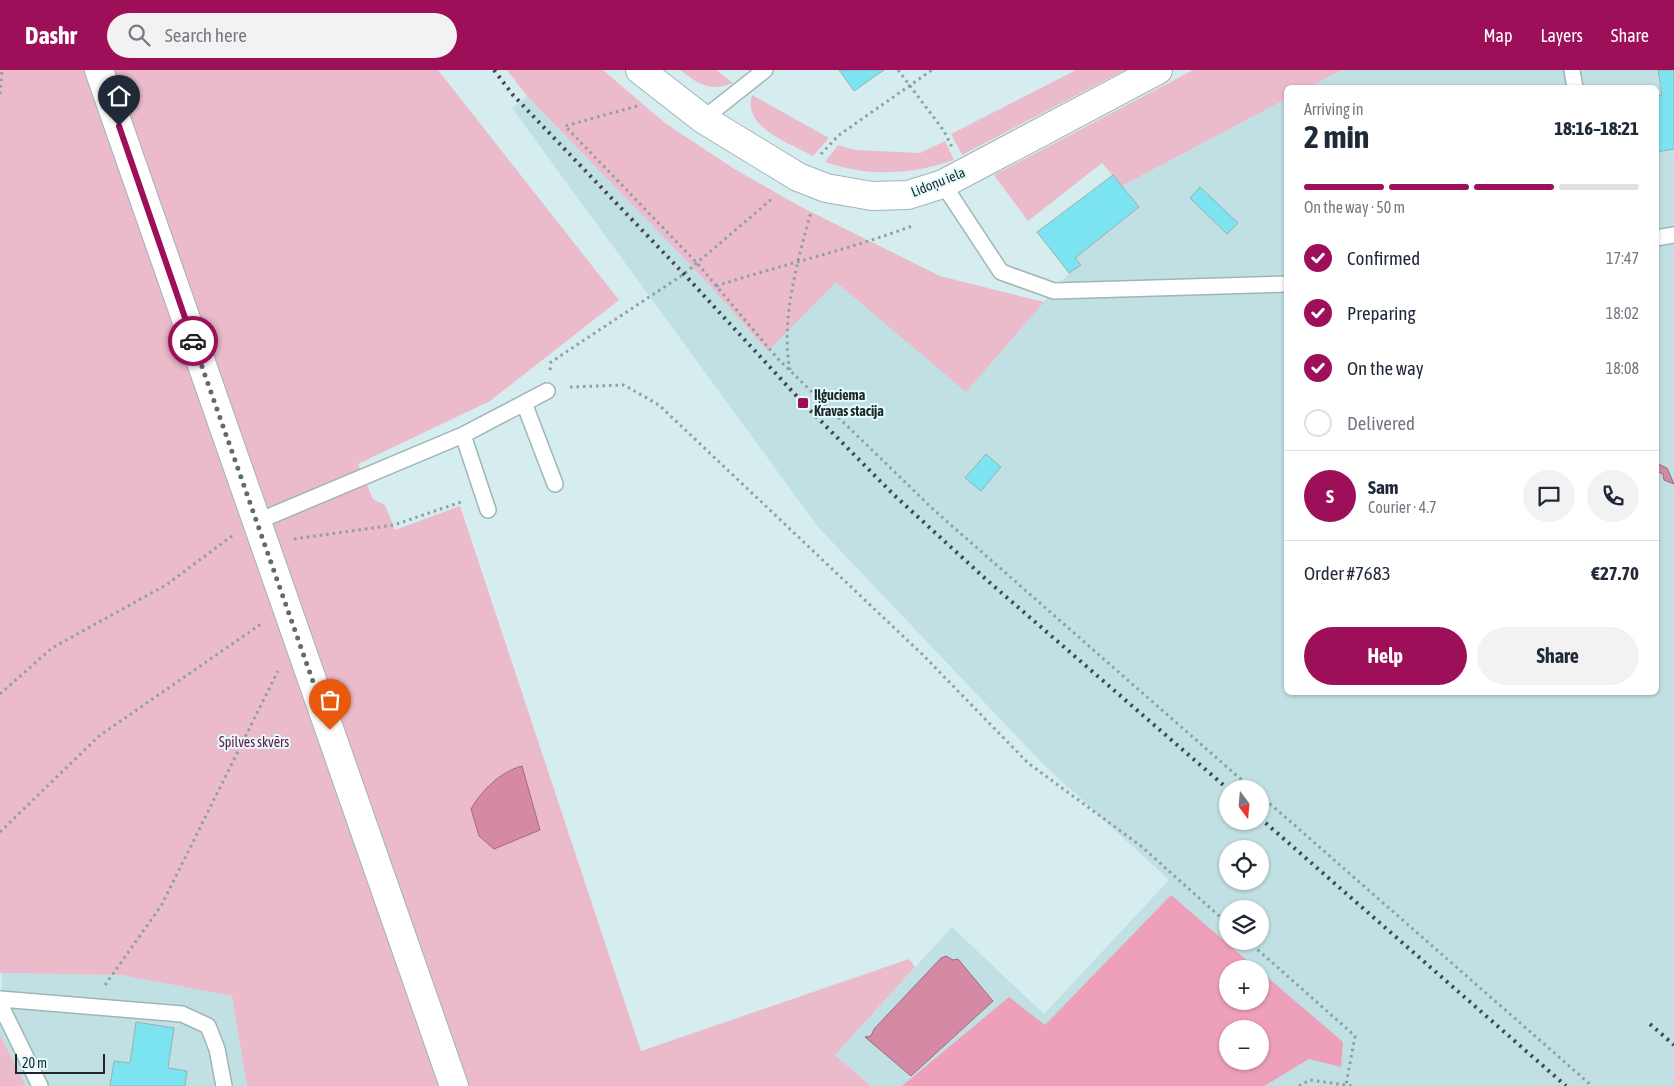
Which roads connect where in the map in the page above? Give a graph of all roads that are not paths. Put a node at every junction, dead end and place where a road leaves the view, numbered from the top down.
1 (99, 70) edge
2 (640, 70) edge
3 (765, 70) edge
4 (1158, 70) edge
5 (1572, 70) edge
6 (1574, 85) edge
7 (703, 119) junction
8 (943, 184) junction
9 (1674, 234) edge
10 (1659, 237) edge
11 (1284, 284) edge
12 (547, 391) road end
13 (524, 403) junction
14 (462, 435) junction
15 (555, 484) dead end
16 (488, 510) dead end
17 (256, 522) junction
18 (0, 998) edge
19 (0, 1004) edge
20 (40, 1086) edge
21 (224, 1086) edge
22 (454, 1086) edge

1 - 17 street
2 - 7 street, Lidoņu iela
3 - 7 lane
4 - 8 street, Lidoņu iela
5 - 6 lane
7 - 8 street, Lidoņu iela
8 - 11 lane
9 - 10 lane
12 - 13 lane
13 - 14 lane
13 - 15 lane
14 - 16 lane
14 - 17 lane
17 - 22 street
18 - 21 lane
19 - 20 lane

